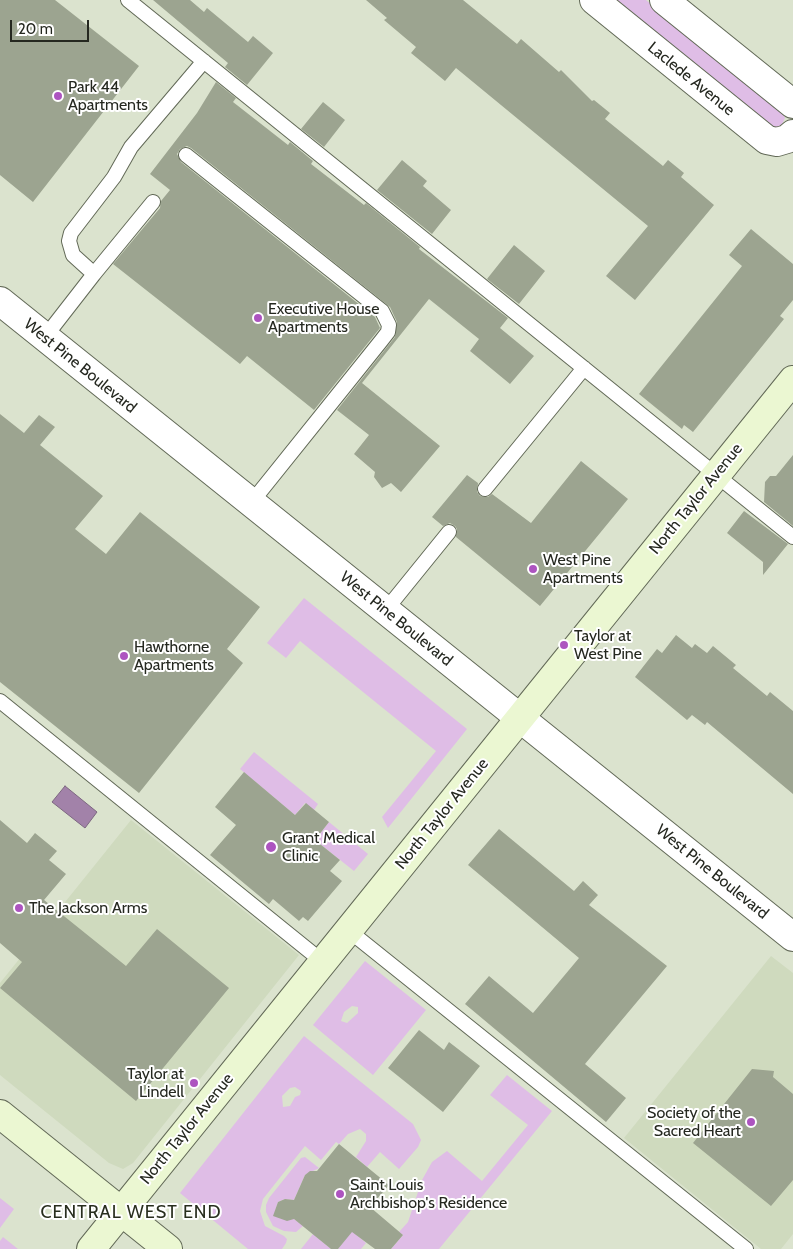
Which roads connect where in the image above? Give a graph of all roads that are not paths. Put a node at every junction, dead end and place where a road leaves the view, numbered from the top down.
1 (128, 0) edge
2 (594, 0) edge
3 (664, 0) edge
4 (204, 61) junction
5 (793, 104) edge
6 (793, 134) edge
7 (186, 155) dead end
8 (153, 202) dead end
9 (94, 274) junction
10 (0, 301) edge
11 (45, 337) junction
12 (584, 368) junction
13 (793, 380) edge
14 (716, 475) junction
15 (485, 489) dead end
16 (251, 502) junction
17 (450, 532) dead end
18 (793, 537) edge
19 (385, 611) junction
20 (0, 701) edge
21 (519, 718) junction
22 (348, 930) junction
23 (793, 937) edge
24 (323, 962) junction
25 (0, 1114) edge
26 (121, 1211) junction
27 (91, 1249) edge
28 (168, 1249) edge
29 (746, 1249) edge

1 - 4 lane
2 - 6 street, Laclede Avenue
3 - 5 street
4 - 9 lane
4 - 12 lane
7 - 16 lane
8 - 9 lane
9 - 11 lane
10 - 11 street, West Pine Boulevard
11 - 16 street, West Pine Boulevard
12 - 14 lane
12 - 15 lane
13 - 14 street, North Taylor Avenue
14 - 18 lane
14 - 21 street, North Taylor Avenue
16 - 19 street, West Pine Boulevard
17 - 19 lane
19 - 21 street, West Pine Boulevard
20 - 24 lane
21 - 22 street, North Taylor Avenue
21 - 23 street, West Pine Boulevard
22 - 24 street, North Taylor Avenue
22 - 29 lane
24 - 26 street, North Taylor Avenue
25 - 26 street
26 - 27 street, North Taylor Avenue
26 - 28 street

